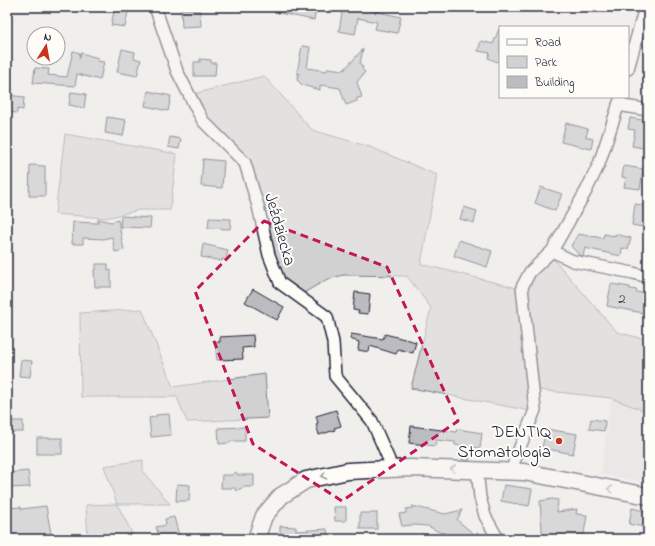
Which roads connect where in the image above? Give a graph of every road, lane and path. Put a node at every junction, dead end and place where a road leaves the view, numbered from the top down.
1 (154, 7) edge
2 (645, 7) edge
3 (629, 65) edge
4 (619, 101) edge
5 (648, 110) edge
6 (552, 251) junction
7 (648, 277) edge
8 (390, 469) junction
9 (477, 470) junction
10 (513, 471) junction
11 (648, 496) edge
12 (256, 539) edge
13 (498, 539) edge

1 - 8 street, Jeździecka
2 - 3 street
4 - 5 street
4 - 6 street
6 - 7 street
6 - 10 street
9 -> 8 street
8 -> 12 street
9 - 10 street
9 - 13 street
11 -> 10 street

